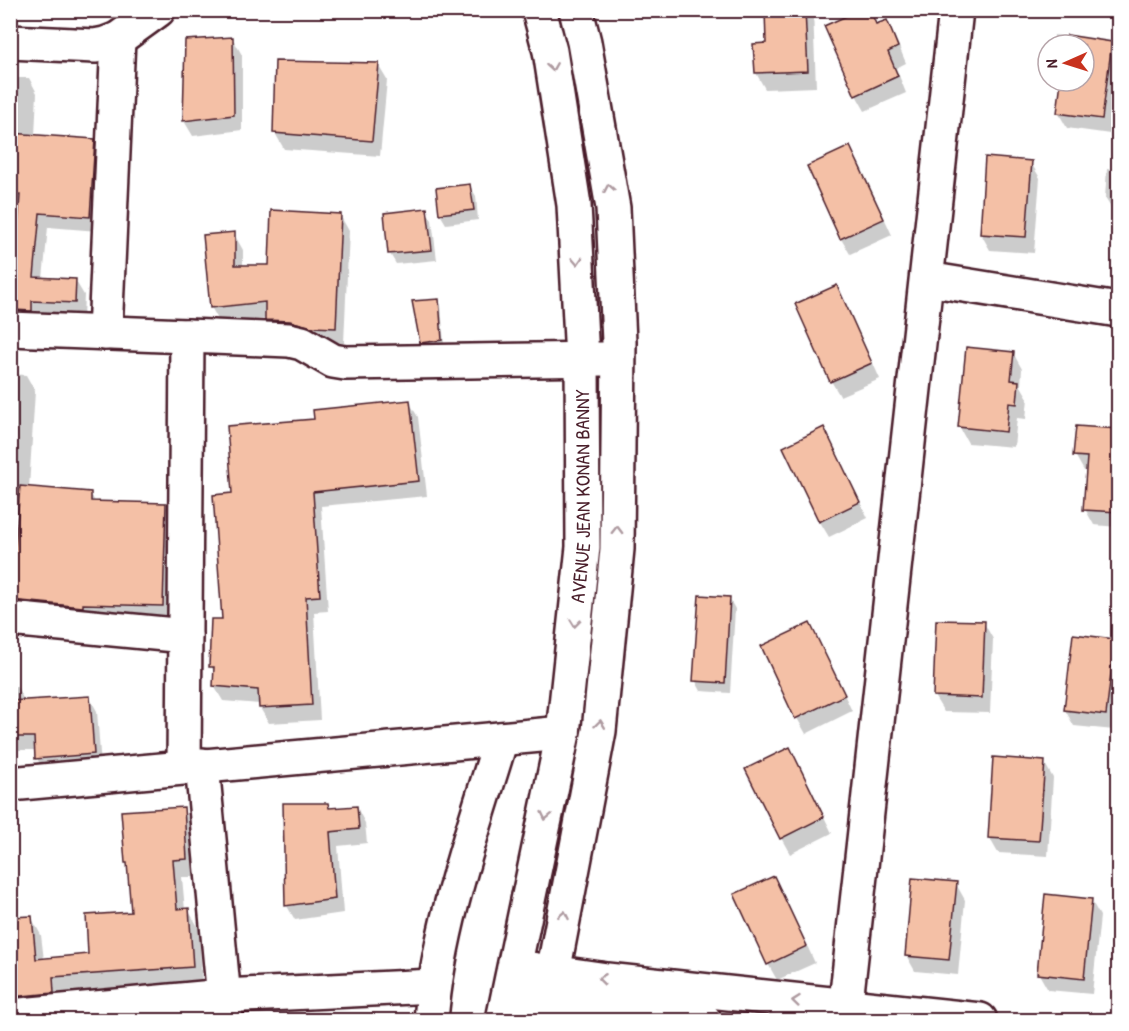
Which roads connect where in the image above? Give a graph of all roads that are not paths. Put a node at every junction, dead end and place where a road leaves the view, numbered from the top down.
1 (158, 10) edge
2 (539, 10) edge
3 (576, 10) edge
4 (956, 10) edge
5 (118, 39) junction
6 (10, 42) edge
7 (927, 279) junction
8 (1119, 310) edge
9 (10, 329) edge
10 (105, 333) junction
11 (188, 336) junction
12 (619, 358) junction
13 (582, 359) junction
14 (10, 619) edge
15 (185, 636) junction
16 (563, 733) junction
17 (501, 739) junction
18 (193, 766) junction
19 (10, 784) edge
20 (434, 986) junction
21 (509, 991) edge
22 (548, 998) edge
23 (225, 1008) edge
24 (845, 1013) edge
25 (10, 1016) edge
26 (431, 1020) edge
27 (704, 1020) edge
28 (980, 1020) edge

1 - 5 street
2 -> 13 street, AVENUE JEAN KONAN BANNY
12 -> 3 street, AVENUE JEAN KONAN BANNY
4 - 7 street
5 - 6 street
5 - 10 street
7 - 8 street
7 - 24 street
9 - 10 street
10 - 11 street
11 - 13 street
11 - 15 street
12 - 13 street
22 -> 12 street, AVENUE JEAN KONAN BANNY
13 -> 16 street, AVENUE JEAN KONAN BANNY
14 - 15 street
15 - 18 street
16 - 17 street
16 -> 21 street, AVENUE JEAN KONAN BANNY
17 - 18 street
17 - 20 street
18 - 19 street
18 - 23 street
20 - 23 street
20 - 26 street
21 - 22 street
24 -> 22 street
22 - 27 street
23 - 25 street
24 - 28 street

